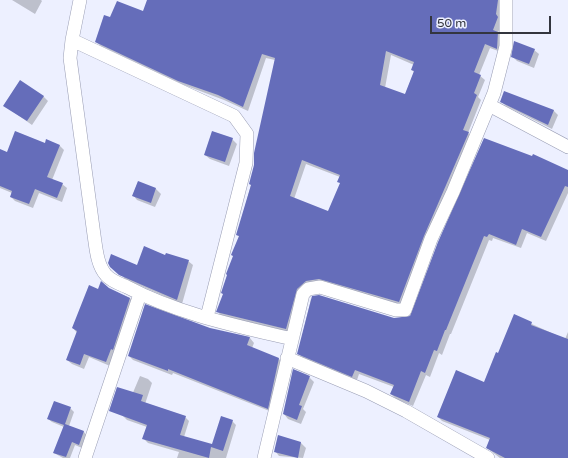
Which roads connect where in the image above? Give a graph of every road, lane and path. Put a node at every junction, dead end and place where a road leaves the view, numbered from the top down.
1 (80, 0) edge
2 (506, 0) edge
3 (72, 40) junction
4 (489, 105) junction
5 (568, 147) edge
6 (140, 294) junction
7 (206, 317) junction
8 (292, 339) junction
9 (287, 358) junction
10 (85, 458) edge
11 (264, 458) edge
12 (488, 458) edge

1 - 3 street
2 - 4 street
3 - 6 street
3 - 7 street
4 - 5 street
4 - 8 street
6 - 7 street
6 - 10 street
7 - 8 street
8 - 9 street
9 - 11 street
9 - 12 street

